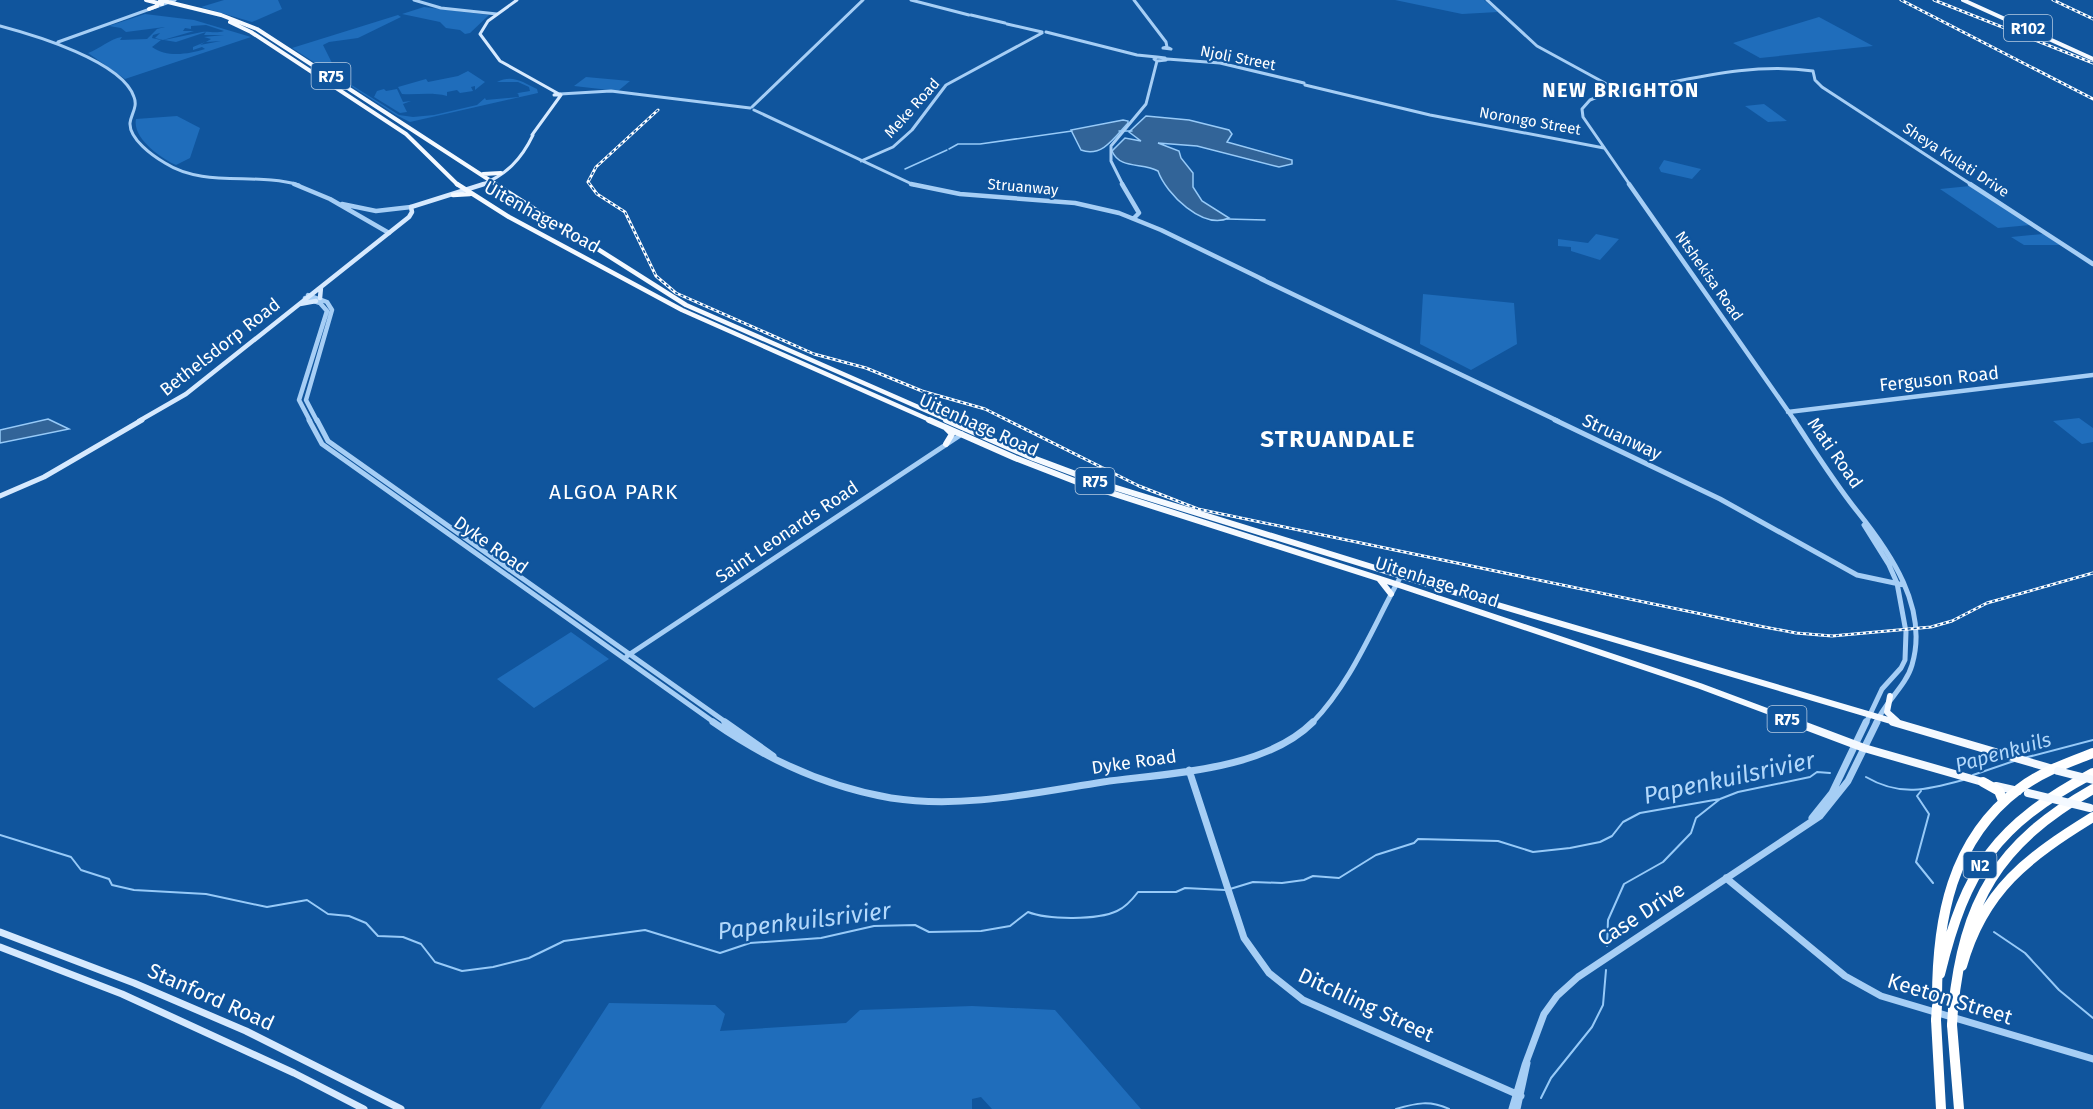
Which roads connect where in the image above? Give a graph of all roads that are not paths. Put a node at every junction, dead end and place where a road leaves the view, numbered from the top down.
1 (146, 0) edge
2 (414, 0) edge
3 (517, 0) edge
4 (862, 0) edge
5 (911, 0) edge
6 (916, 0) edge
7 (1134, 0) edge
8 (1487, 0) edge
9 (1963, 0) edge
10 (174, 1) edge
11 (160, 2) edge
12 (149, 9) joint
13 (497, 14) junction
14 (972, 14) junction
15 (0, 26) edge
16 (1044, 32) junction
17 (825, 38) joint
18 (58, 42) junction
19 (2093, 59) edge
20 (1160, 60) junction
21 (1615, 88) junction
22 (1625, 90) junction
23 (769, 92) joint
24 (566, 94) joint
25 (559, 95) junction
26 (1598, 97) junction
27 (557, 103) joint
28 (1395, 106) junction
29 (754, 108) junction
30 (1450, 118) junction
31 (1125, 131) joint
32 (1603, 145) junction
33 (1609, 154) joint
34 (861, 161) junction
35 (480, 174) junction
36 (500, 175) junction
37 (488, 179) junction
38 (496, 184) junction
39 (458, 185) junction
40 (464, 189) junction
41 (453, 194) junction
42 (471, 194) junction
43 (332, 201) junction
44 (411, 207) junction
45 (1134, 218) junction
46 (389, 233) junction
47 (2093, 264) edge
48 (323, 284) junction
49 (307, 297) junction
50 (318, 300) junction
51 (293, 307) junction
52 (2093, 375) edge
53 (1788, 412) junction
54 (945, 427) junction
55 (969, 430) junction
56 (963, 434) junction
57 (946, 444) junction
58 (0, 496) edge
59 (1857, 511) junction
60 (1401, 576) junction
61 (1376, 578) junction
62 (1396, 584) junction
63 (1897, 584) junction
64 (1904, 585) junction
65 (1390, 594) junction
66 (626, 657) junction
67 (1890, 696) junction
68 (1869, 714) junction
69 (1878, 718) junction
70 (1913, 728) junction
71 (1855, 745) junction
72 (1864, 748) junction
73 (2093, 753) edge
74 (1189, 770) junction
75 (2054, 770) junction
76 (2093, 773) edge
77 (2093, 780) edge
78 (1980, 782) junction
79 (2028, 788) junction
80 (2093, 789) edge
81 (2015, 791) junction
82 (2039, 796) joint
83 (2003, 801) junction
84 (2092, 811) edge
85 (1807, 824) junction
86 (1726, 878) junction
87 (0, 932) edge
88 (0, 947) edge
89 (1937, 1002) junction
90 (1955, 1011) junction
91 (2093, 1059) edge
92 (1518, 1095) junction
93 (364, 1109) edge
94 (401, 1109) edge
95 (1512, 1109) edge
96 (1517, 1109) edge
97 (1941, 1109) edge
98 (1959, 1109) edge

1 - 11 main road, Uitenhage Road / R75
2 - 13 street
3 - 13 main road
4 - 17 street
5 - 14 street, Njoli Street
6 - 14 street, Njoli Street
7 - 20 street
8 - 21 street
9 - 19 main road, R102
10 - 11 main road, Uitenhage Road / R75
10 - 35 main road, Uitenhage Road / R75
11 - 12 main road
11 - 39 main road, Uitenhage Road / R75
12 - 18 street
13 - 25 main road
14 - 16 street, Njoli Street
15 - 18 street
16 - 20 street, Njoli Street
16 - 34 street, Meke Road
17 - 23 street
18 - 43 street
20 - 28 street, Njoli Street
20 - 31 street
21 - 22 street
21 - 26 street
22 - 26 street
22 - 47 street, Sheya Kulati Drive
23 - 29 street
24 - 25 street, Struanway
24 - 29 street, Struanway
25 - 27 main road
26 - 32 street
27 - 36 main road
28 - 30 street, Njoli Street
28 - 30 street
29 - 34 street, Struanway
30 - 32 street, Norongo Street
30 - 32 street, Norongo Street
31 - 45 street
32 - 33 street
33 - 53 street, Ntshekisa Road
34 - 45 street, Struanway
35 - 36 main road
35 - 37 main road, Uitenhage Road / R75
36 - 37 main road
36 - 38 main road
37 - 38 main road, Uitenhage Road / R75
37 - 40 main road
38 - 55 main road, Uitenhage Road / R75
39 - 40 main road, Uitenhage Road / R75
39 - 41 main road
40 - 41 main road
40 - 42 main road, Uitenhage Road / R75
41 - 42 main road
41 - 44 main road
42 - 54 main road, Uitenhage Road / R75
43 - 44 street
43 - 46 street
44 - 46 main road, Bethelsdorp Road
45 - 63 street, Struanway
46 - 48 main road, Bethelsdorp Road
48 - 49 main road, Bethelsdorp Road
48 - 50 main road
49 - 50 street
49 - 51 main road, Bethelsdorp Road
50 - 51 main road
50 - 66 street, Dyke Road
51 - 58 main road, Bethelsdorp Road
52 - 53 street, Ferguson Road
53 - 59 street, Mati Road
54 - 56 main road, Uitenhage Road / R75
54 - 57 main road
55 - 56 street, Saint Leonards Road
55 - 60 main road, Uitenhage Road / R75
56 - 57 street, Saint Leonards Road
56 - 61 main road, Uitenhage Road / R75
57 - 66 street, Saint Leonards Road
59 - 63 street, Mati Road
59 - 64 street, Mati Road
60 - 62 street, Dyke Road
60 - 68 main road, Uitenhage Road / R75
61 - 62 main road, Uitenhage Road / R75
61 - 65 main road
62 - 65 street, Dyke Road
62 - 71 main road, Uitenhage Road / R75
63 - 64 street, Struanway
63 - 68 street, Mati Road
64 - 67 street, Mati Road
65 - 74 street, Dyke Road
66 - 74 street, Dyke Road
67 - 69 street, Mati Road
67 - 70 main road
68 - 69 main road, Uitenhage Road / R75
68 - 71 street, Mati Road
69 - 70 main road, R75
69 - 72 street, Mati Road
70 - 75 main road, R75
71 - 72 main road, Uitenhage Road / R75
71 - 85 street, Case Drive
72 - 78 main road, R75
72 - 85 street, Case Drive
73 - 75 highway
74 - 92 street, Ditchling Street
75 - 77 main road, R75, bridge
75 - 79 highway
76 - 89 highway, N2
78 - 81 main road, R75
78 - 83 highway
79 - 81 highway
79 - 82 highway, bridge
80 - 90 highway, N2
81 - 83 highway
82 - 84 main road, bridge
83 - 89 highway
84 - 90 highway
85 - 86 street, Case Drive
86 - 91 street, Keeton Street
86 - 92 street, Case Drive
87 - 94 main road, Stanford Road
88 - 93 main road, Stanford Road
89 - 97 highway, N2, bridge
90 - 98 highway
92 - 95 street, Case Drive
92 - 96 street, Case Drive

